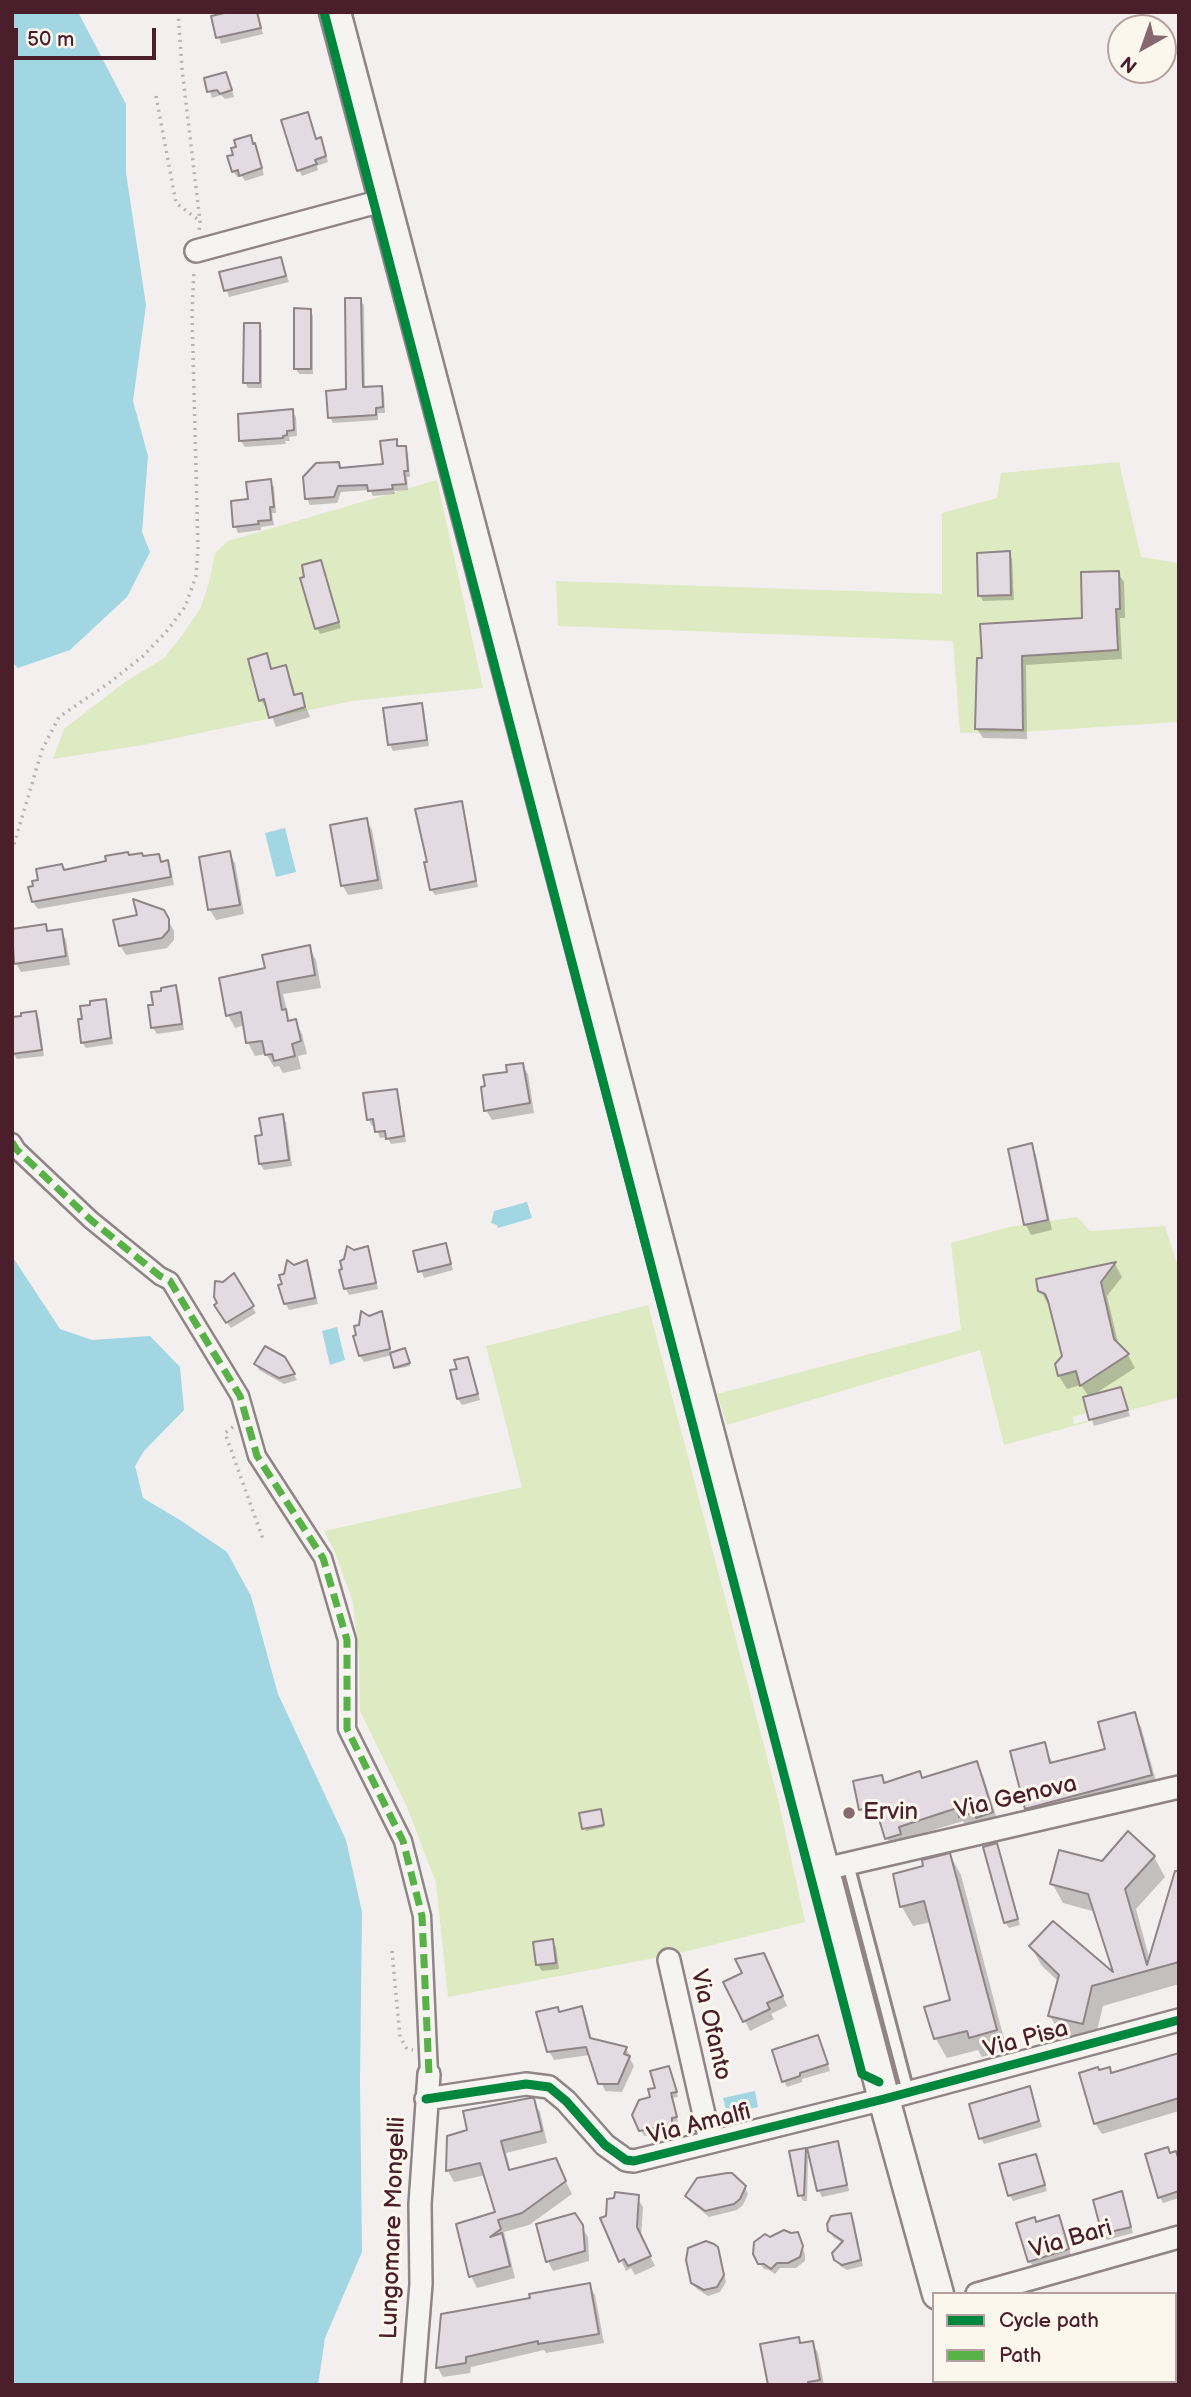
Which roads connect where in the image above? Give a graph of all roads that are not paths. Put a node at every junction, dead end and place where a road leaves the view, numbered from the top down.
1 (335, 12) edge
2 (385, 200) junction
3 (196, 251) road end
4 (12, 1142) edge
5 (1179, 1787) edge
6 (836, 1867) junction
7 (669, 1961) dead end
8 (1179, 2020) edge
9 (429, 2064) joint
10 (890, 2091) junction
11 (426, 2099) junction
12 (709, 2141) junction
13 (1179, 2237) edge
14 (938, 2292) edge
15 (984, 2292) edge
16 (413, 2385) edge

1 - 2 main road
2 - 3 street
2 - 6 main road
4 - 9 street
5 - 6 street, Via Genova
6 - 10 main road
7 - 12 street, Via Ofanto
8 - 10 street, Via Pisa
9 - 11 street, Lungomare Mongelli
10 - 12 street, Via Amalfi
10 - 14 main road
11 - 12 street, Via Amalfi
11 - 16 street, Lungomare Mongelli
13 - 15 street, Via Bari

